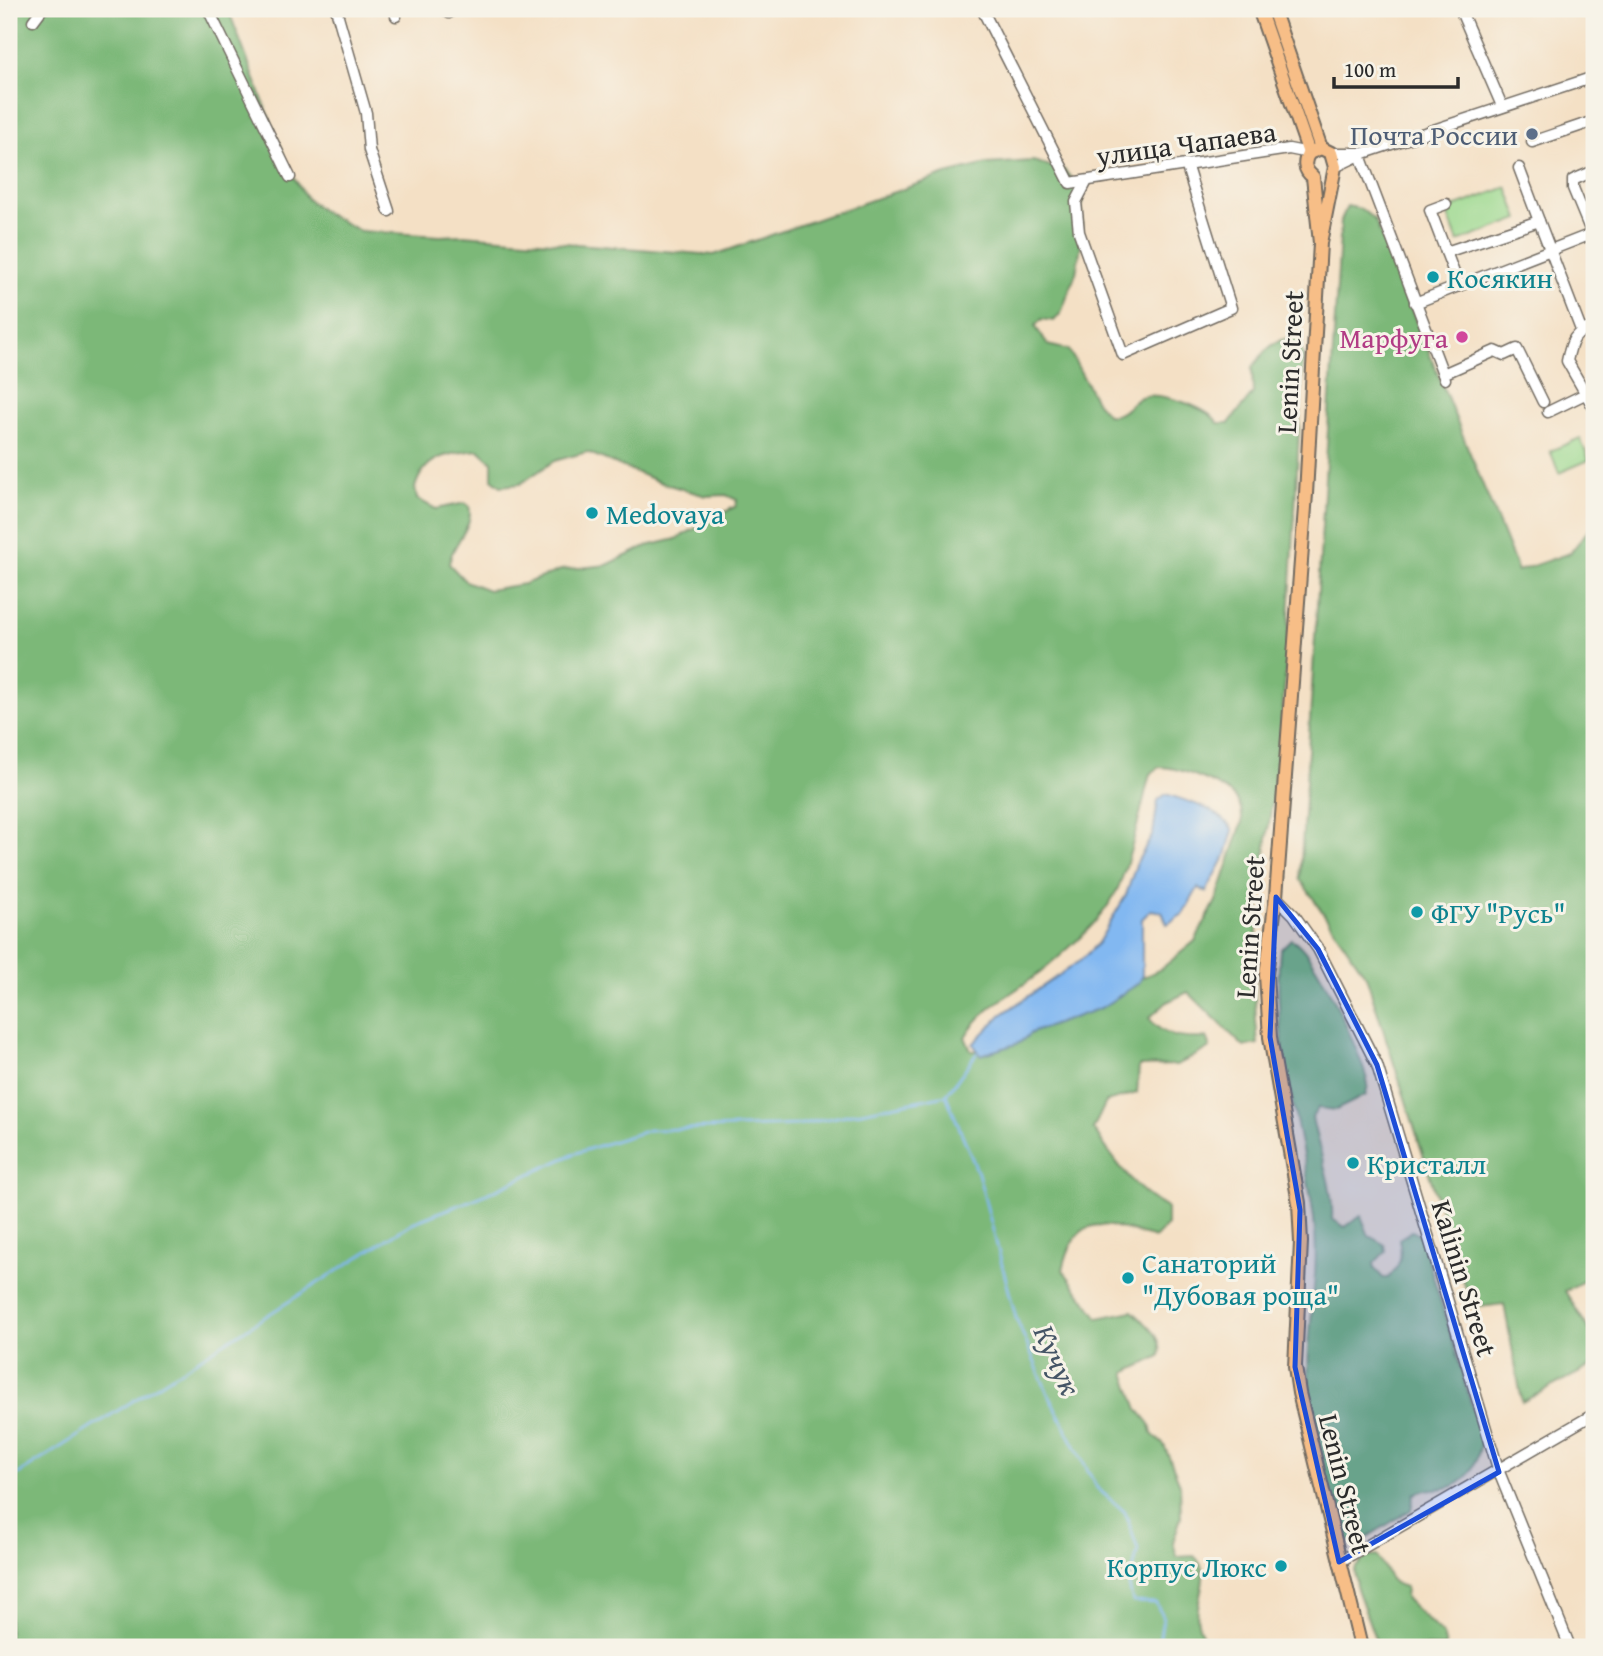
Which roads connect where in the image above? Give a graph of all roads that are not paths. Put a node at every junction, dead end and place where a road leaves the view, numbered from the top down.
1 (43, 9) edge
2 (208, 9) edge
3 (336, 9) edge
4 (982, 9) edge
5 (1259, 9) edge
6 (1273, 9) edge
7 (1460, 9) edge
8 (33, 21) dead end
9 (1594, 77) edge
10 (1502, 106) junction
11 (1594, 121) edge
12 (1532, 142) dead end
13 (1320, 151) junction
14 (1362, 154) junction
15 (1186, 164) junction
16 (1519, 168) dead end
17 (1333, 170) junction
18 (1594, 171) edge
19 (290, 177) dead end
20 (1312, 177) junction
21 (1087, 181) junction
22 (1446, 204) dead end
23 (389, 211) dead end
24 (1539, 221) junction
25 (1593, 233) edge
26 (1320, 243) junction
27 (1549, 251) junction
28 (1446, 252) junction
29 (1459, 286) junction
30 (1415, 303) junction
31 (1594, 327) edge
32 (1581, 330) junction
33 (1585, 394) junction
34 (1543, 402) dead end
35 (1594, 408) edge
36 (1548, 412) dead end
37 (1276, 897) junction
38 (1594, 1414) edge
39 (1499, 1472) junction
40 (1339, 1562) junction
41 (1361, 1647) edge
42 (1570, 1647) edge

1 - 8 street
2 - 19 street
3 - 23 street
4 - 21 street, улица Чапаева
5 - 13 main road
6 - 13 main road
7 - 10 street
9 - 10 street
10 - 14 street
11 - 12 street
13 - 14 street, улица Чапаева
13 - 15 street, улица Чапаева
13 - 17 main road
13 - 20 main road, Lenin Street
14 - 17 street
14 - 30 street
15 - 21 street, улица Чапаева
15 - 21 street
16 - 24 street
17 - 20 main road
17 - 26 main road, Lenin Street
18 - 25 street
20 - 26 main road, Lenin Street
22 - 28 street
24 - 27 street
24 - 28 street
25 - 27 street
26 - 37 main road, Lenin Street
27 - 29 street
27 - 32 street
28 - 29 street
29 - 30 street
30 - 34 street
31 - 32 street
32 - 33 street
33 - 35 street
33 - 36 street
37 - 39 street, Kalinin Street
37 - 40 main road, Lenin Street
38 - 39 street
39 - 40 street
39 - 42 street, Kalinin Street
40 - 41 main road, Lenin Street

